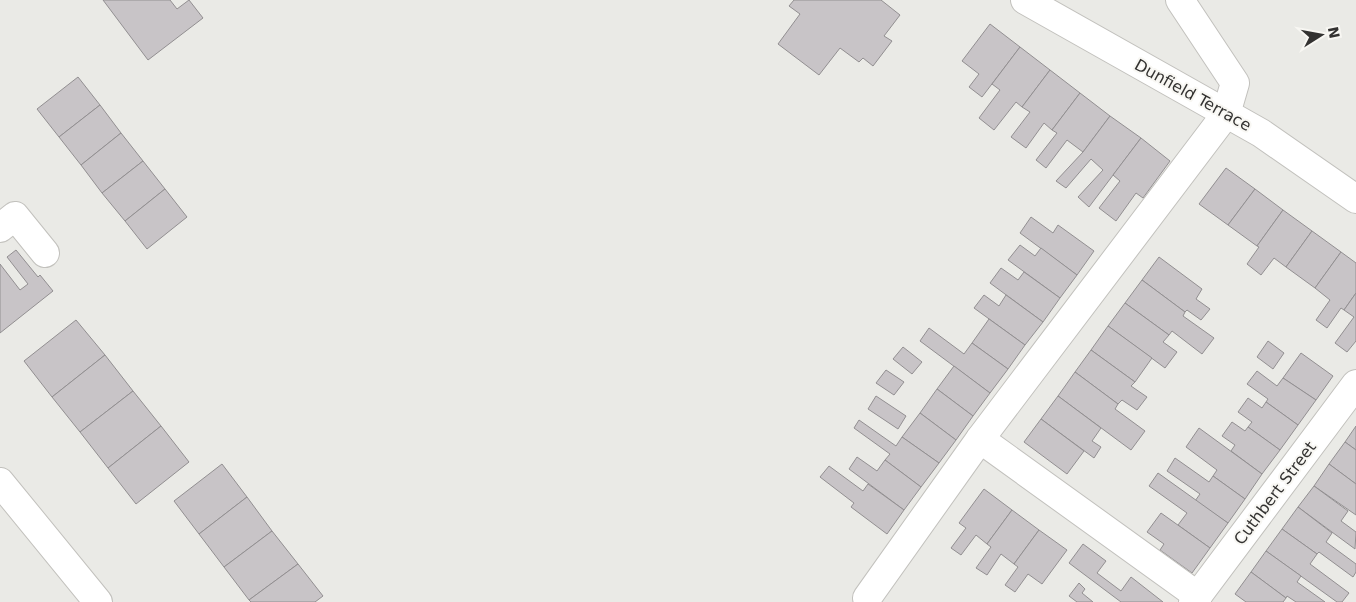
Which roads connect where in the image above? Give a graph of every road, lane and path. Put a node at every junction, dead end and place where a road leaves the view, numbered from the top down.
1 (1025, 0) edge
2 (1180, 0) edge
3 (1226, 114) junction
4 (1356, 199) edge
5 (0, 228) edge
6 (45, 252) dead end
7 (1356, 384) edge
8 (980, 439) junction
9 (0, 482) edge
10 (867, 598) dead end
11 (1195, 599) edge
12 (98, 602) edge

1 - 3 street, Dunfield Terrace
2 - 3 street
3 - 4 street, Dunfield Terrace
3 - 8 street
5 - 6 street
7 - 11 street, Cuthbert Street
8 - 10 street
8 - 11 street
9 - 12 street

